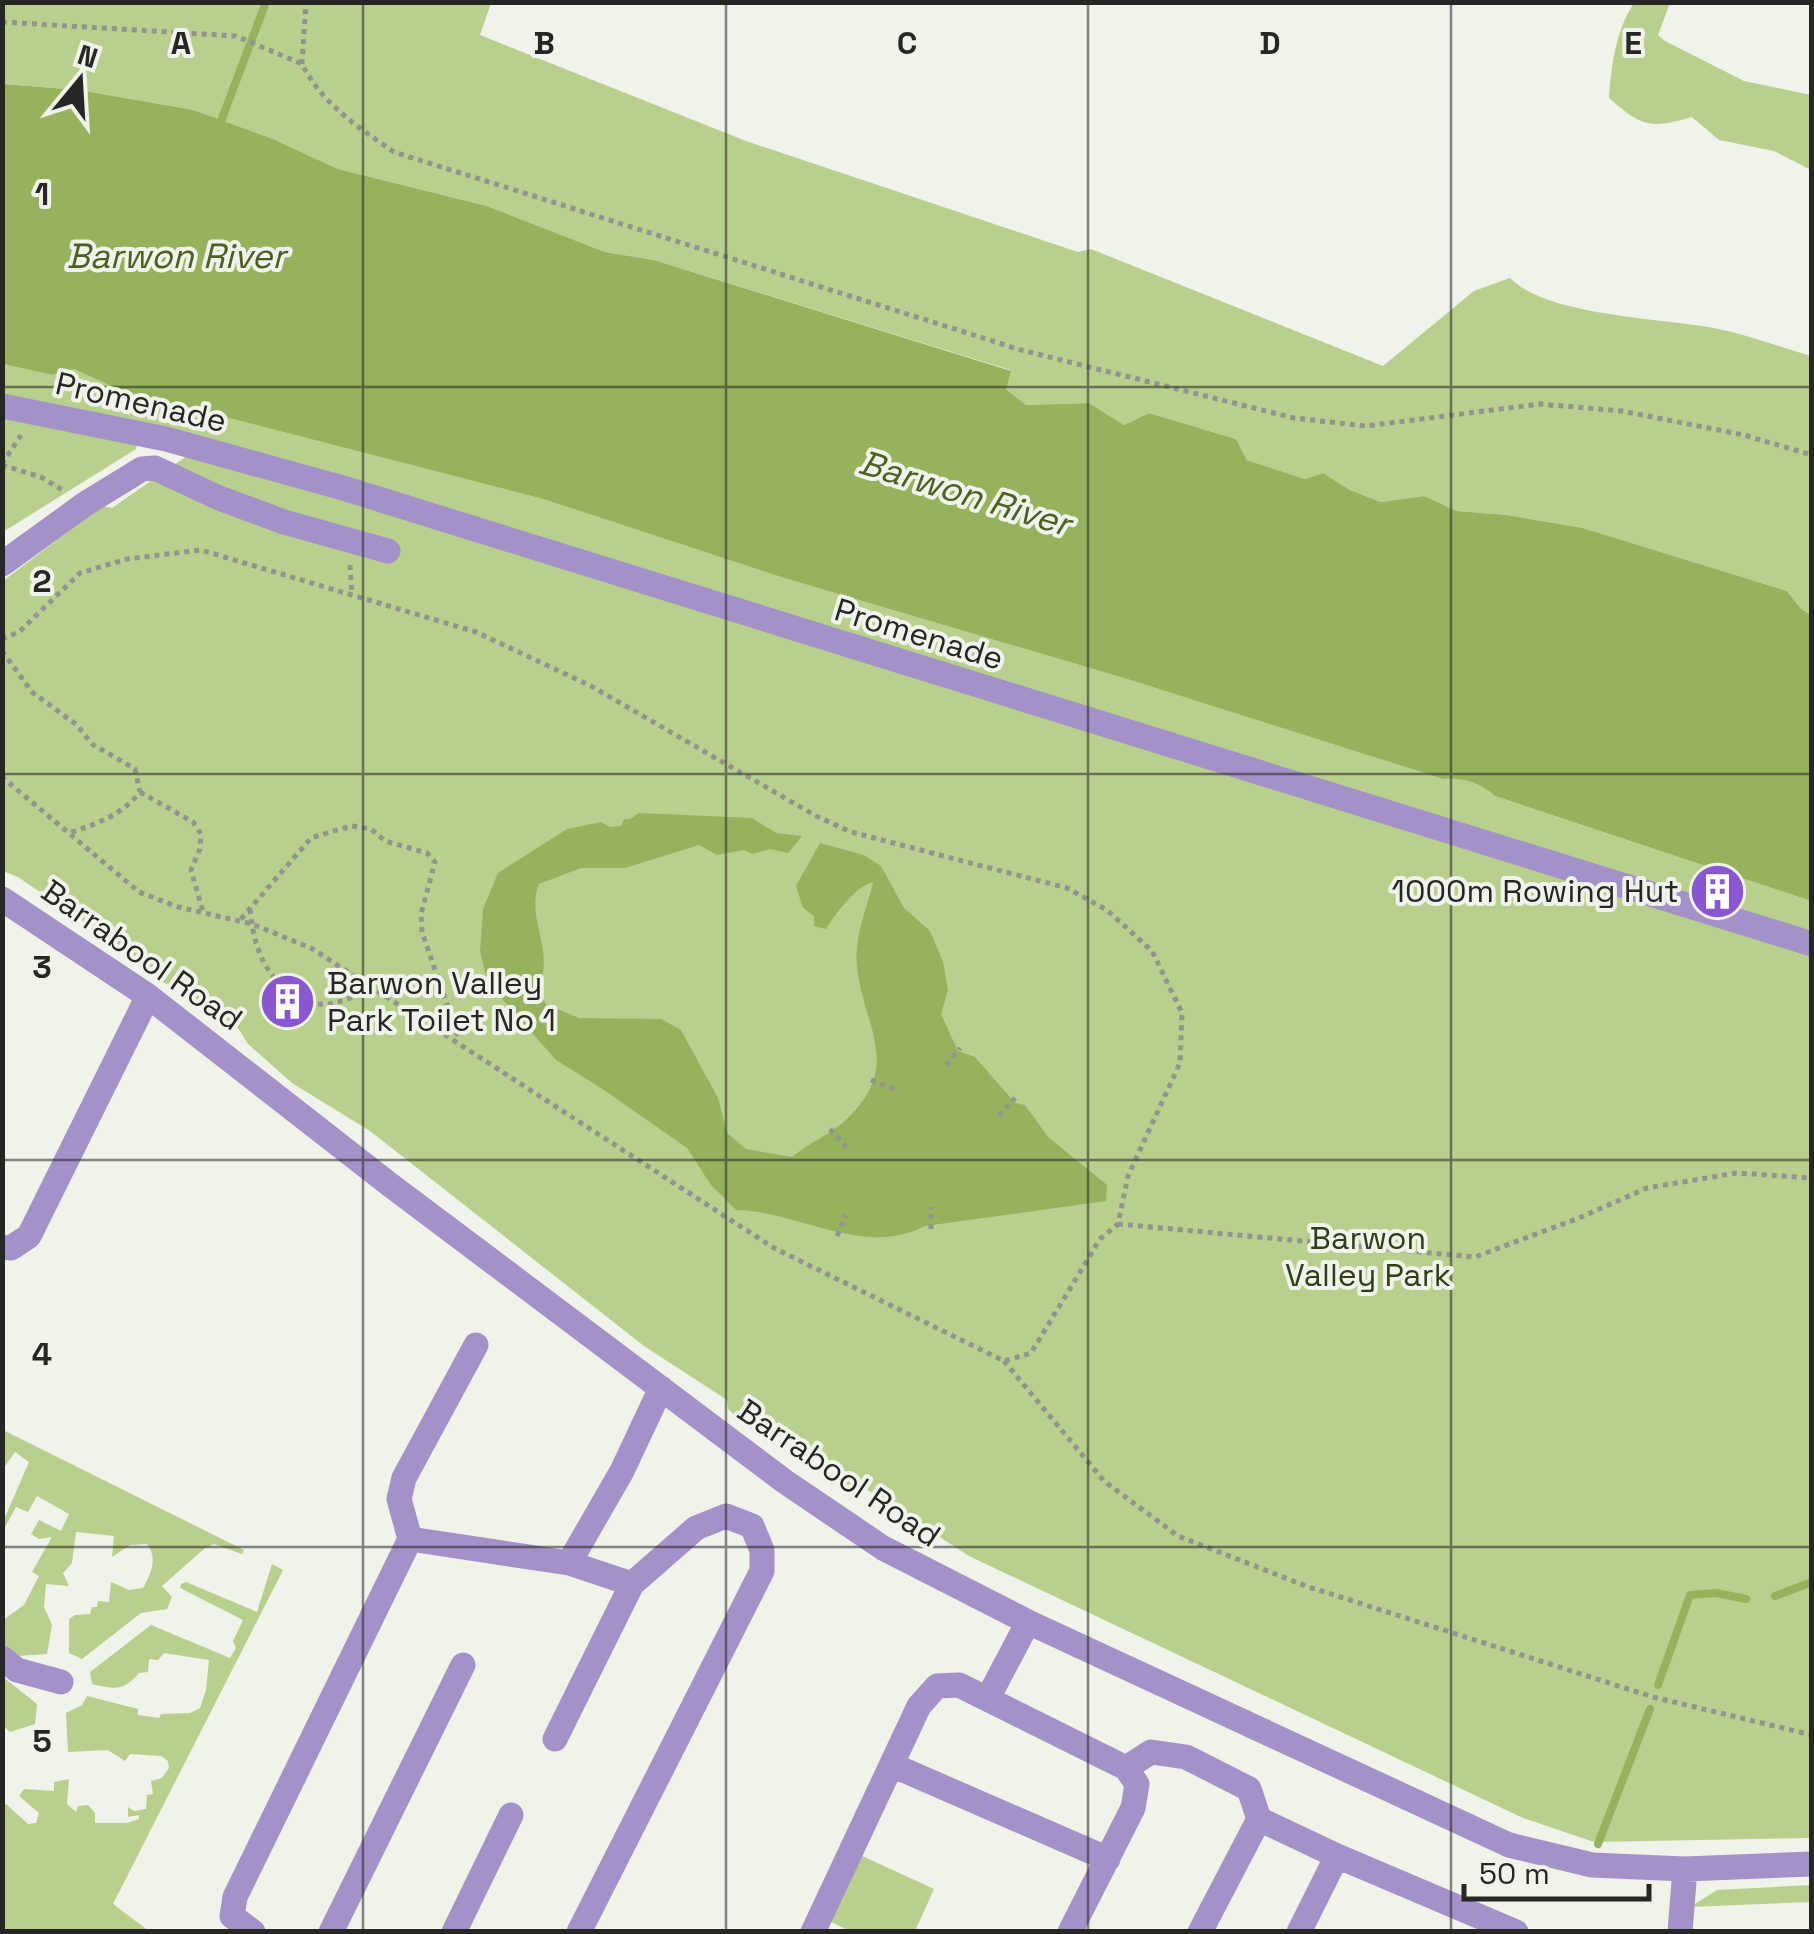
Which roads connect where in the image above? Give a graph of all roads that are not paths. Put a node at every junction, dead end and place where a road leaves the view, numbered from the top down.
1 (2, 406) edge
2 (388, 551) dead end
3 (2, 564) edge
4 (2, 900) edge
5 (1812, 944) edge
6 (148, 996) junction
7 (2, 1247) edge
8 (476, 1344) dead end
9 (661, 1388) junction
10 (410, 1539) junction
11 (570, 1564) junction
12 (632, 1584) junction
13 (1028, 1622) junction
14 (2, 1658) edge
15 (464, 1665) dead end
16 (61, 1682) dead end
17 (988, 1698) junction
18 (555, 1738) dead end
19 (892, 1765) junction
20 (1126, 1768) junction
21 (511, 1816) dead end
22 (1260, 1819) junction
23 (1336, 1856) junction
24 (1108, 1859) junction
25 (1812, 1864) edge
26 (1685, 1869) junction
27 (253, 1932) edge
28 (330, 1932) edge
29 (454, 1932) edge
30 (579, 1932) edge
31 (813, 1932) edge
32 (1070, 1932) edge
33 (1200, 1932) edge
34 (1299, 1932) edge
35 (1516, 1932) edge
36 (1680, 1932) edge

1 - 5 street, Promenade
2 - 3 street, Promenade
4 - 6 street, Barrabool Road
6 - 7 street
6 - 9 street, Barrabool Road
8 - 10 street
9 - 11 street
9 - 13 street, Barrabool Road
10 - 11 street
10 - 27 street
11 - 12 street
12 - 18 street
12 - 30 street
13 - 17 street
13 - 26 street, Barrabool Road
14 - 16 street
15 - 28 street
17 - 19 street
17 - 20 street
19 - 24 street
19 - 31 street
20 - 22 street
20 - 24 street
21 - 29 street
22 - 23 street
22 - 33 street
23 - 34 street
23 - 35 street
24 - 32 street
25 - 26 street, Barrabool Road
26 - 36 street

